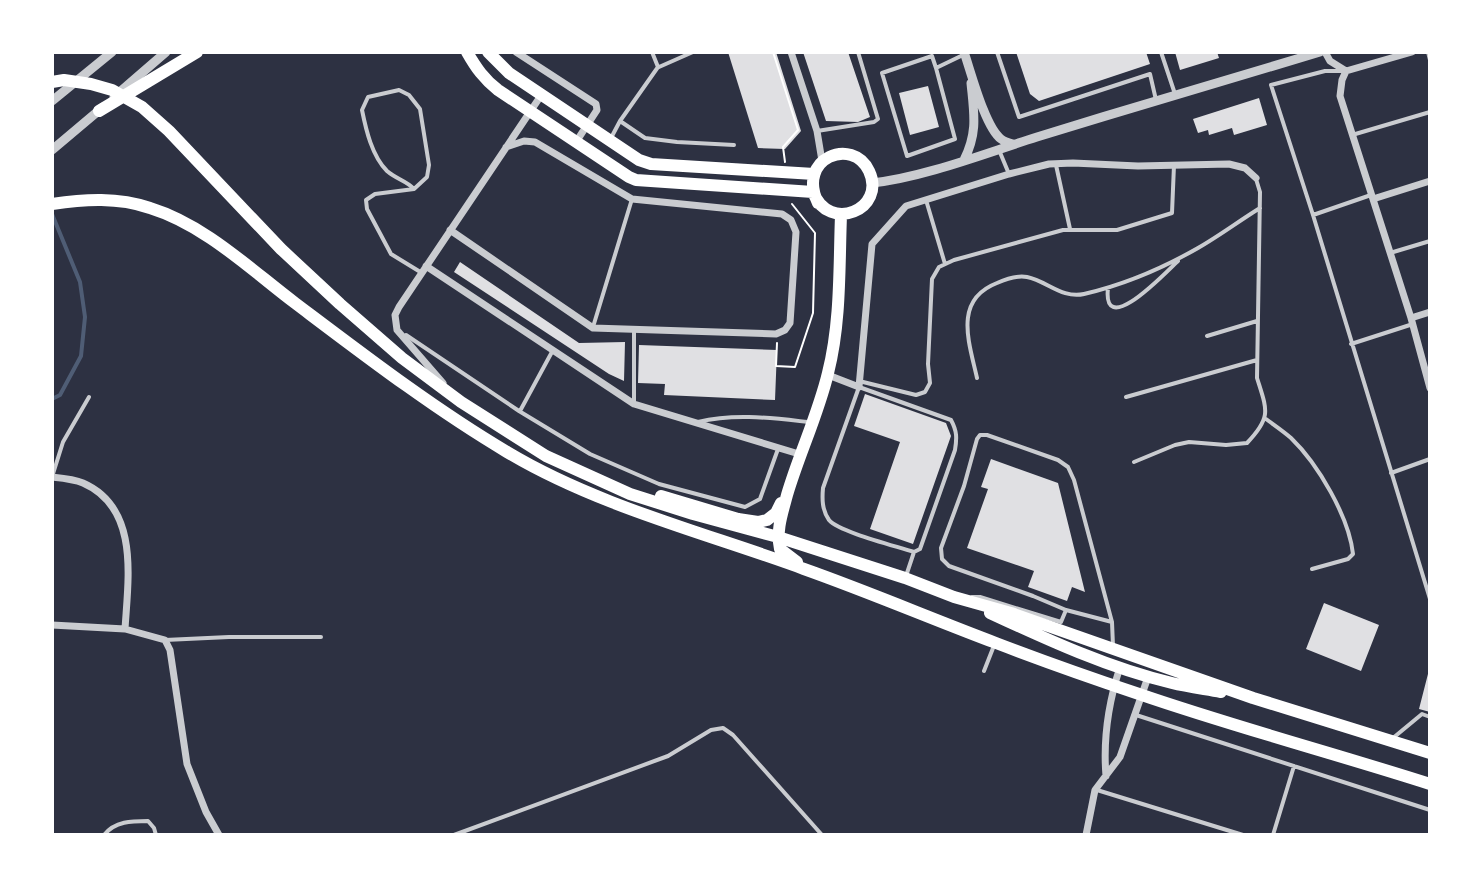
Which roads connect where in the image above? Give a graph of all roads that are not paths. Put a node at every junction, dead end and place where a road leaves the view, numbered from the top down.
1 (112, 52) edge
2 (166, 52) edge
3 (197, 52) edge
4 (467, 52) edge
5 (488, 52) edge
6 (516, 52) edge
7 (652, 52) edge
8 (693, 52) edge
9 (791, 52) edge
10 (858, 52) edge
11 (997, 52) edge
12 (1161, 52) edge
13 (1322, 52) edge
14 (1412, 52) edge
15 (1428, 52) edge
16 (965, 53) edge
17 (1430, 60) edge
18 (658, 67) junction
19 (936, 68) junction
20 (970, 68) junction
21 (1346, 71) junction
22 (52, 82) edge
23 (542, 94) junction
24 (1175, 94) junction
25 (1156, 100) junction
26 (52, 101) edge
27 (99, 111) junction
28 (530, 112) junction
29 (1430, 112) edge
30 (620, 121) junction
31 (588, 125) junction
32 (817, 131) junction
33 (1352, 135) junction
34 (610, 140) junction
35 (576, 142) junction
36 (1013, 144) junction
37 (734, 145) dead end
38 (506, 147) junction
39 (998, 149) junction
40 (52, 150) edge
41 (964, 160) junction
42 (822, 161) junction
43 (1055, 164) junction
44 (1174, 165) junction
45 (814, 174) junction
46 (1009, 174) junction
47 (1256, 178) joint
48 (1430, 181) edge
49 (872, 183) junction
50 (414, 189) junction
51 (1372, 197) junction
52 (816, 198) junction
53 (632, 199) junction
54 (926, 200) junction
55 (52, 204) edge
56 (1260, 208) junction
57 (841, 215) junction
58 (1313, 215) junction
59 (1070, 229) junction
60 (450, 230) junction
61 (1430, 241) edge
62 (1390, 253) junction
63 (1182, 256) junction
64 (945, 264) junction
65 (424, 269) junction
66 (1108, 287) junction
67 (1430, 312) edge
68 (1257, 321) junction
69 (1412, 321) junction
70 (593, 328) junction
71 (634, 329) junction
72 (397, 330) junction
73 (1207, 336) dead end
74 (1351, 344) junction
75 (553, 350) junction
76 (1257, 360) junction
77 (828, 375) junction
78 (977, 378) dead end
79 (859, 384) junction
80 (1430, 388) edge
81 (89, 397) dead end
82 (1126, 397) dead end
83 (461, 402) junction
84 (634, 404) junction
85 (519, 411) junction
86 (1266, 419) junction
87 (696, 423) junction
88 (812, 423) junction
89 (778, 449) junction
90 (799, 454) junction
91 (1430, 459) edge
92 (1134, 462) dead end
93 (1391, 473) junction
94 (52, 477) edge
95 (611, 485) junction
96 (790, 486) junction
97 (778, 537) junction
98 (914, 552) junction
99 (807, 569) junction
100 (1312, 569) dead end
101 (905, 578) junction
102 (954, 597) junction
103 (1430, 599) edge
104 (1066, 610) junction
105 (1112, 622) junction
106 (52, 625) edge
107 (125, 629) junction
108 (321, 637) dead end
109 (165, 640) junction
110 (995, 643) junction
111 (1113, 650) junction
112 (1120, 667) junction
113 (984, 671) dead end
114 (1148, 677) junction
115 (1114, 685) junction
116 (1143, 696) junction
117 (1253, 698) junction
118 (1136, 715) junction
119 (1430, 717) edge
120 (1391, 740) junction
121 (1430, 753) edge
122 (1294, 766) junction
123 (1106, 776) junction
124 (1430, 784) edge
125 (1095, 790) junction
126 (1430, 810) edge
127 (104, 835) edge
128 (156, 835) edge
129 (219, 835) edge
130 (454, 835) edge
131 (822, 835) edge
132 (1086, 835) edge
133 (1243, 835) edge
134 (1273, 835) edge

1 - 26 street
2 - 27 street
3 - 27 main road
4 - 28 main road
5 - 23 main road
6 - 31 street
7 - 18 lane
8 - 18 lane
9 - 32 street
10 - 32 lane
11 - 25 lane
12 - 24 lane
13 - 21 street
13 - 24 street
14 - 21 street
15 - 17 lane
16 - 19 lane
16 - 20 street
18 - 30 lane
19 - 19 lane
20 - 36 street
20 - 41 street
21 - 33 street
21 - 58 lane
22 - 83 main road
23 - 28 street
23 - 31 main road
24 - 25 street
25 - 36 street
27 - 40 street
28 - 35 main road
28 - 38 street
29 - 33 lane
30 - 34 lane
30 - 37 lane
31 - 34 main road
31 - 35 street
32 - 42 street
33 - 51 street
34 - 45 main road
35 - 52 main road
36 - 39 street
38 - 53 street
38 - 60 street
39 - 41 street
39 - 46 lane
41 - 49 street
42 - 45 main road
42 - 49 main road
43 - 44 street
43 - 46 street
43 - 59 lane
44 - 47 street
44 - 59 lane
45 - 52 main road
46 - 54 street
47 - 56 lane
48 - 51 street
49 - 57 main road
50 - 50 lane
50 - 65 lane
51 - 58 lane
51 - 62 street
52 - 57 main road
53 - 70 lane
53 - 71 street
54 - 64 lane
54 - 79 street
55 - 99 main road
56 - 63 lane
56 - 68 lane
57 - 77 main road
58 - 74 lane
59 - 64 lane
60 - 65 street
60 - 70 street
61 - 62 lane
62 - 69 street
63 - 66 lane
63 - 66 lane
64 - 79 lane
65 - 72 street
65 - 75 street
66 - 78 lane
67 - 69 street
68 - 73 lane
68 - 76 lane
69 - 74 lane
69 - 80 street
70 - 71 street
71 - 84 lane
72 - 83 street
72 - 85 lane
74 - 93 lane
75 - 84 street
75 - 85 lane
76 - 82 lane
76 - 86 lane
77 - 79 street
77 - 88 main road
79 - 98 lane
79 - 98 lane
81 - 94 lane
83 - 95 main road
84 - 87 street
85 - 89 lane
86 - 92 lane
86 - 100 lane
87 - 88 lane
87 - 89 street
88 - 90 main road
89 - 90 street
90 - 96 main road
91 - 93 lane
93 - 103 lane
94 - 107 street
95 - 96 main road
95 - 97 main road
96 - 97 main road
97 - 99 main road
97 - 101 main road
98 - 101 lane
99 - 110 main road
101 - 102 main road
102 - 104 lane
102 - 111 main road
102 - 112 main road
104 - 105 lane
104 - 105 lane
105 - 111 lane
106 - 107 street
107 - 109 street
108 - 109 lane
109 - 129 street
110 - 113 lane
110 - 115 main road
111 - 117 main road
112 - 114 main road
112 - 115 street
114 - 116 street
114 - 117 main road
115 - 116 main road
115 - 123 street
116 - 118 street
116 - 124 main road
117 - 120 main road
118 - 122 lane
118 - 123 street
119 - 120 lane
120 - 121 main road
122 - 126 lane
122 - 134 lane
123 - 125 street
125 - 132 street
125 - 133 lane
127 - 128 lane
130 - 131 lane

